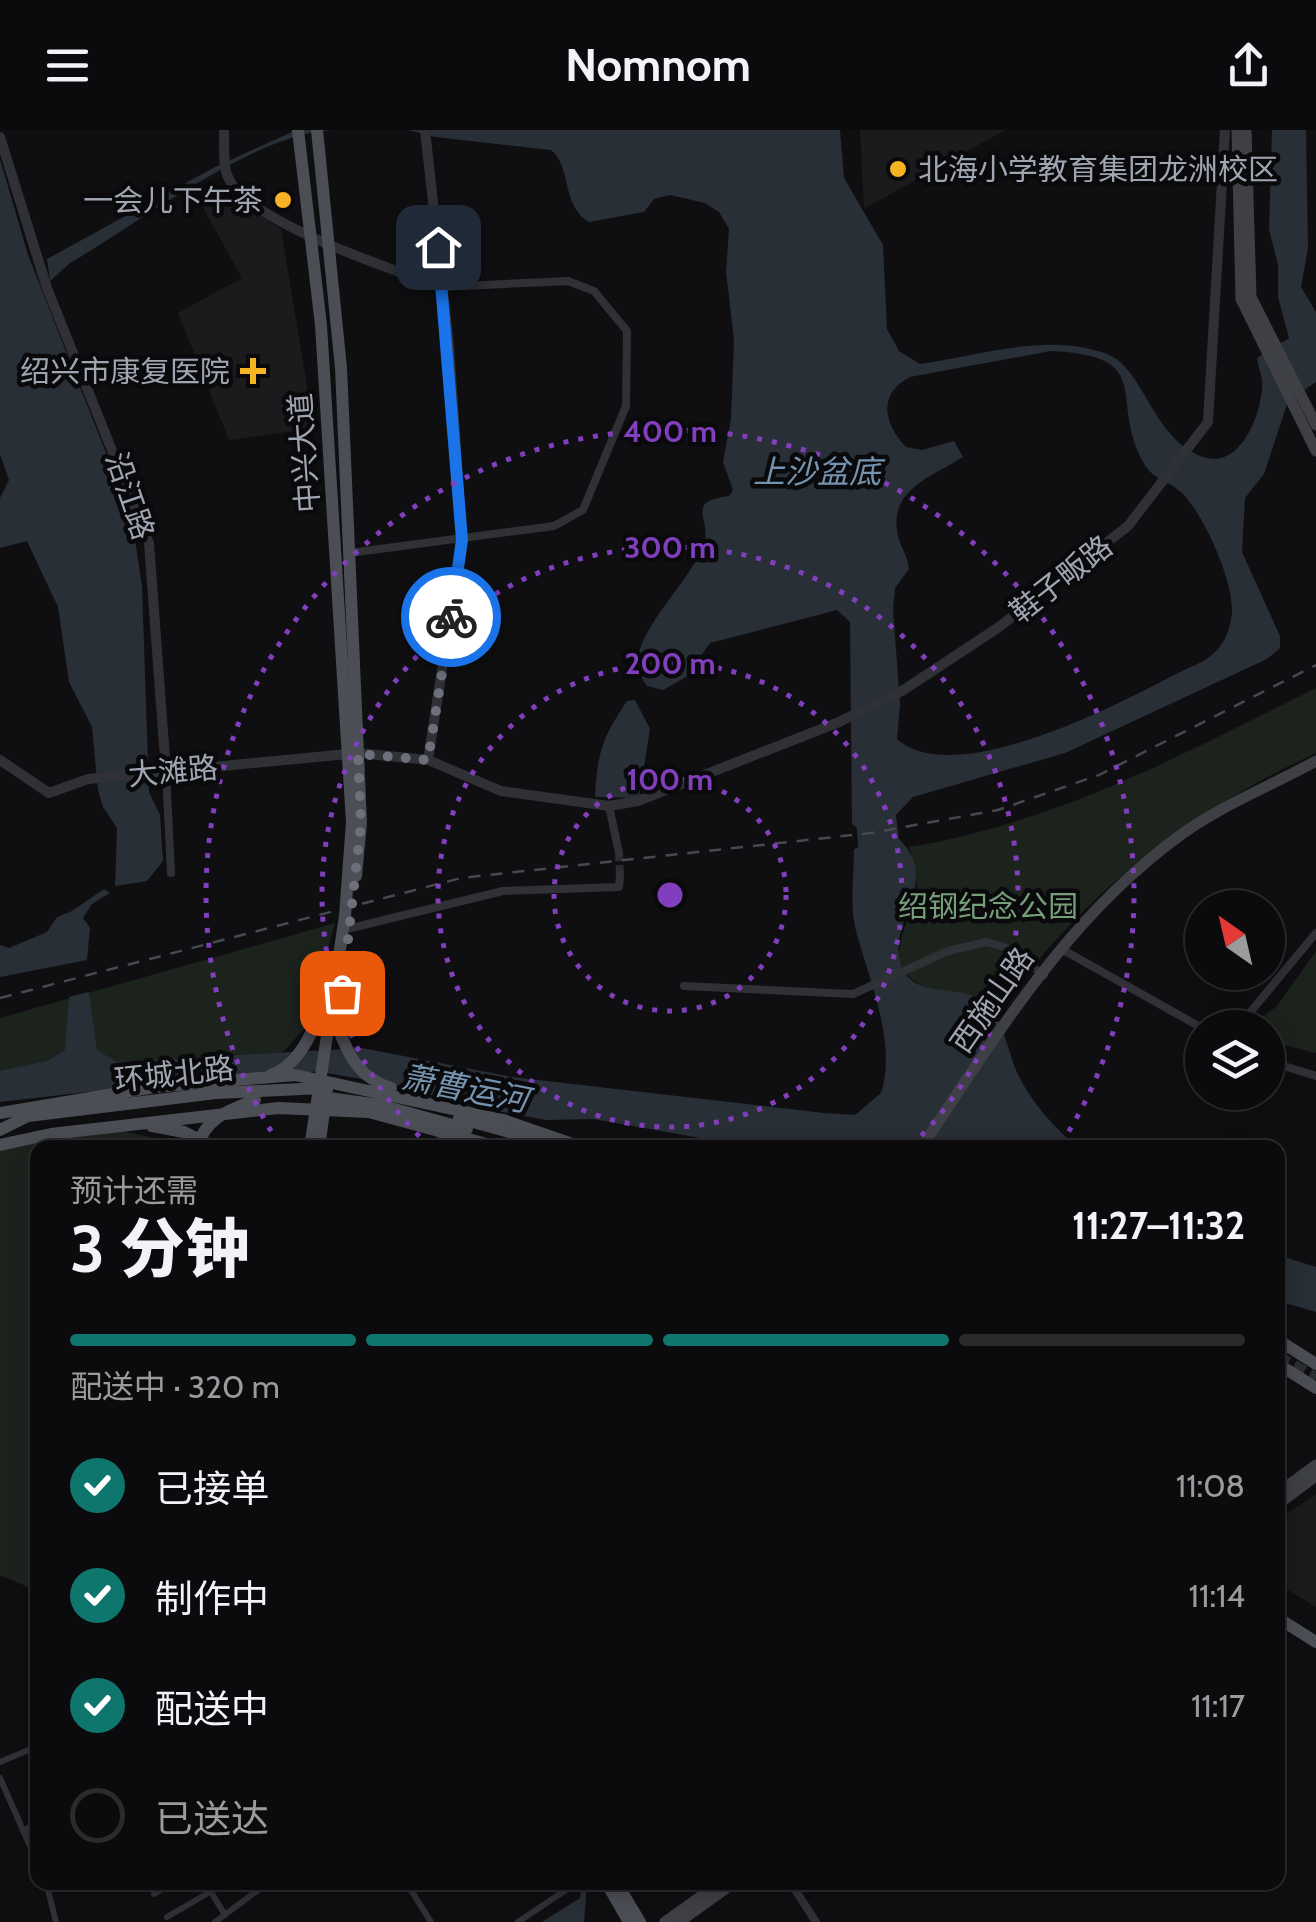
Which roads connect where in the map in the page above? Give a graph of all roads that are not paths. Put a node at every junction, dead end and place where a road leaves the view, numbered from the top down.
1 (224, 130) edge
2 (298, 130) edge
3 (318, 130) edge
4 (425, 130) edge
5 (1226, 130) edge
6 (1237, 130) edge
7 (1246, 130) edge
8 (0, 138) edge
9 (310, 234) junction
10 (329, 247) junction
11 (442, 287) junction
12 (1316, 425) edge
13 (1316, 451) edge
14 (462, 540) junction
15 (349, 553) junction
16 (353, 754) junction
17 (0, 760) edge
18 (428, 760) junction
19 (1316, 762) edge
20 (1316, 769) edge
21 (354, 771) junction
22 (160, 772) junction
23 (609, 806) junction
24 (619, 853) tunnel mouth
25 (171, 873) dead end
26 (620, 875) dead end
27 (351, 928) junction
28 (1316, 933) edge
29 (1065, 951) junction
30 (338, 959) junction
31 (1039, 976) junction
32 (684, 986) dead end
33 (1252, 1010) edge
34 (1185, 1018) edge
35 (337, 1025) junction
36 (1285, 1066) edge
37 (1316, 1076) edge
38 (324, 1092) junction
39 (216, 1097) junction
40 (254, 1100) junction
41 (395, 1109) junction
42 (0, 1113) edge
43 (28, 1116) junction
44 (318, 1121) junction
45 (140, 1123) junction
46 (0, 1130) edge
47 (37, 1140) edge
48 (200, 1140) edge
49 (201, 1140) edge
50 (305, 1140) edge
51 (312, 1140) edge
52 (319, 1140) edge
53 (324, 1140) edge
54 (416, 1140) edge
55 (471, 1140) edge
56 (508, 1140) edge
57 (537, 1140) edge
58 (542, 1140) edge
59 (561, 1140) edge
60 (929, 1140) edge
61 (30, 1141) edge
62 (0, 1146) edge
63 (1285, 1344) edge
64 (1316, 1364) edge
65 (1285, 1368) edge
66 (1316, 1388) edge
67 (1316, 1466) edge
68 (1316, 1476) edge
69 (1285, 1487) edge
70 (1285, 1499) edge
71 (1285, 1612) edge
72 (1285, 1622) edge
73 (1316, 1632) edge
74 (1316, 1642) edge
75 (30, 1749) edge
76 (1, 1759) edge
77 (0, 1778) edge
78 (30, 1827) edge
79 (23, 1831) junction
80 (30, 1846) edge
81 (48, 1890) edge
82 (161, 1890) edge
83 (258, 1890) edge
84 (411, 1890) edge
85 (566, 1890) edge
86 (611, 1890) edge
87 (621, 1890) edge
88 (710, 1890) edge
89 (723, 1890) edge
90 (795, 1890) edge
91 (210, 1892) joint
92 (154, 1894) dead end
93 (225, 1915) junction
94 (167, 1916) dead end
95 (56, 1922) edge
96 (215, 1922) edge
97 (431, 1922) edge
98 (518, 1922) edge
99 (629, 1922) edge
100 (640, 1922) edge
101 (665, 1922) edge
102 (679, 1922) edge
103 (816, 1922) edge

1 - 9 street
2 - 9 main road, 中兴大道
3 - 10 main road, 中兴大道
4 - 11 street
5 - 23 street, 鞋子畈路
6 - 13 main road
7 - 12 main road
8 - 22 street, 沿江路
9 - 10 street
9 - 16 main road, 中兴大道
10 - 11 street
10 - 15 main road, 中兴大道
11 - 14 street
11 - 14 street
14 - 15 street
14 - 18 street
15 - 16 main road, 中兴大道
16 - 18 street, 鞋子畈路
16 - 21 main road, 中兴大道
16 - 22 street, 大滩路
17 - 22 street, 大滩路
18 - 23 street, 鞋子畈路
19 - 31 main road, 西施山路
20 - 29 main road, 西施山路
21 - 27 main road
21 - 30 main road
22 - 25 street, 沿江路
23 - 24 street
26 - 27 street
27 - 35 main road
28 - 33 street
29 - 31 main road, 西施山路
29 - 34 street
30 - 43 main road
30 - 44 main road
31 - 32 street
31 - 60 main road, 西施山路
35 - 44 main road
35 - 58 main road
36 - 37 street
38 - 39 main road, 环城北路
38 - 40 main road, 环城北路
38 - 41 main road
38 - 57 main road
39 - 40 main road, 环城北路
39 - 43 main road, 环城北路
40 - 49 main road
41 - 54 main road
41 - 56 main road
42 - 59 main road
43 - 46 main road, 环城北路
44 - 50 main road
44 - 51 main road
44 - 52 main road
44 - 53 main road
45 - 47 main road
45 - 48 main road
45 - 55 main road
61 - 62 main road
63 - 64 main road
65 - 66 main road
67 - 69 main road
68 - 70 main road
71 - 73 main road
72 - 74 main road
75 - 76 street
77 - 79 street
78 - 79 street
79 - 80 street
81 - 95 street
82 - 92 street
83 - 93 street
84 - 97 street
85 - 98 street
86 - 99 main road
87 - 100 main road
88 - 101 main road
89 - 102 main road
90 - 103 street
91 - 93 street
91 - 94 street
93 - 96 street

